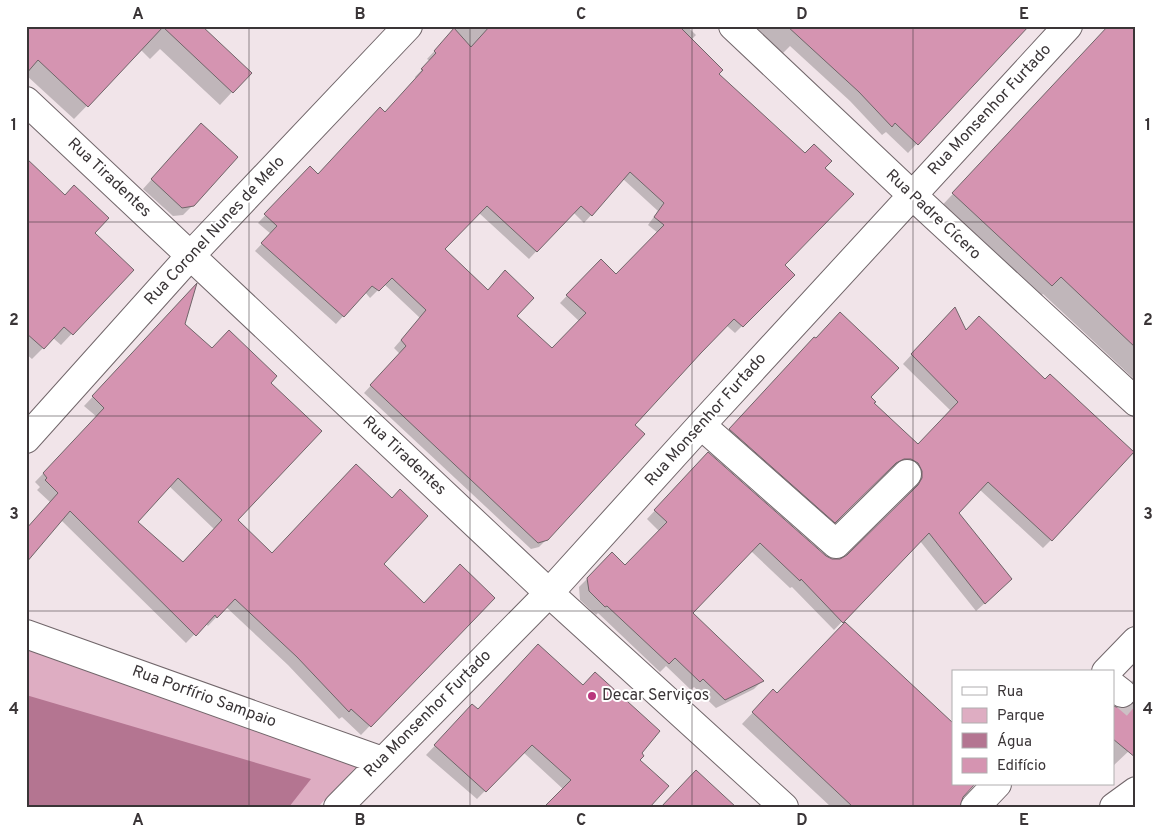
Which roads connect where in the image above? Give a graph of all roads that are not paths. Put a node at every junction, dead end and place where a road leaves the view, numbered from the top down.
1 (733, 26) edge
2 (1068, 26) edge
3 (402, 28) edge
4 (26, 101) edge
5 (912, 195) junction
6 (191, 255) junction
7 (1136, 402) edge
8 (701, 425) junction
9 (26, 439) edge
10 (907, 474) dead end
11 (549, 593) junction
12 (26, 634) edge
13 (1136, 641) edge
14 (1114, 683) edge
15 (382, 761) junction
16 (995, 786) edge
17 (1136, 791) edge
18 (339, 805) edge
19 (784, 807) edge
20 (975, 807) edge
21 (1114, 807) edge

1 - 5 street, Rua Padre Cícero
2 - 5 street, Rua Monsenhor Furtado
3 - 6 street, Rua Coronel Nunes de Melo
4 - 6 street, Rua Tiradentes
5 - 7 street, Rua Padre Cícero
5 - 8 street, Rua Monsenhor Furtado
6 - 9 street, Rua Coronel Nunes de Melo
6 - 11 street, Rua Tiradentes
8 - 10 street
8 - 11 street, Rua Monsenhor Furtado
11 - 15 street, Rua Monsenhor Furtado
11 - 19 street, Rua Tiradentes
12 - 15 street, Rua Porfírio Sampaio
13 - 14 street
15 - 18 street, Rua Monsenhor Furtado
16 - 20 street
17 - 21 street

